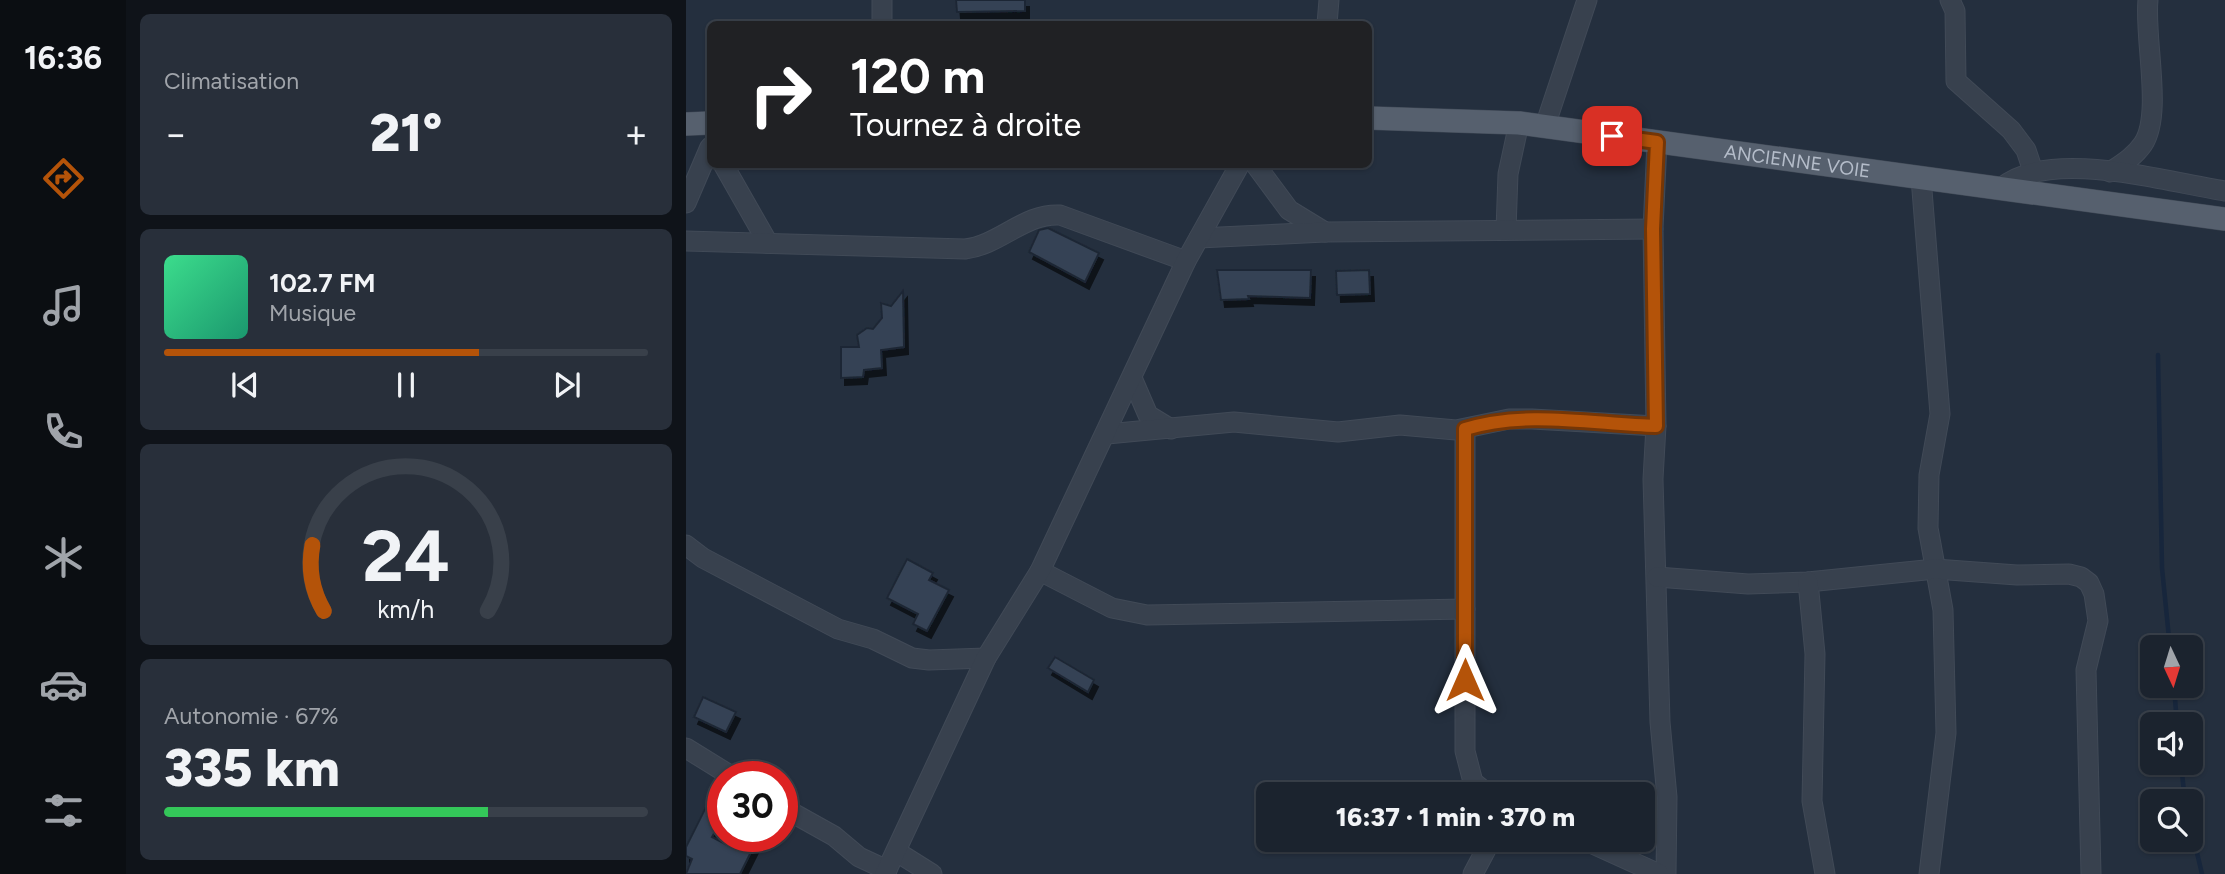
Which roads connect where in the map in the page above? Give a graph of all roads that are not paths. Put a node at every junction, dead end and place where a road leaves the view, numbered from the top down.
1 (883, 0) edge
2 (1329, 0) edge
3 (1587, 0) edge
4 (1950, 0) edge
5 (2148, 0) edge
6 (882, 21) edge
7 (1327, 21) edge
8 (1372, 118) edge
9 (707, 123) edge
10 (1519, 123) junction
11 (686, 124) edge
12 (1545, 127) junction
13 (1657, 142) junction
14 (2144, 142) junction
15 (707, 155) edge
16 (725, 168) edge
17 (1238, 168) edge
18 (1258, 168) edge
19 (2033, 172) junction
20 (2110, 172) junction
21 (1921, 178) junction
22 (2162, 181) junction
23 (2001, 188) junction
24 (2225, 191) edge
25 (686, 203) edge
26 (2225, 219) edge
27 (1653, 229) junction
28 (1506, 230) junction
29 (1325, 232) junction
30 (1199, 238) junction
31 (686, 241) edge
32 (768, 243) junction
33 (1186, 261) junction
34 (1132, 378) junction
35 (1656, 426) junction
36 (1465, 429) junction
37 (1172, 430) junction
38 (1107, 433) junction
39 (686, 545) edge
40 (1935, 569) junction
41 (1040, 571) junction
42 (1657, 577) junction
43 (1808, 582) junction
44 (1465, 609) junction
45 (986, 658) junction
46 (686, 748) edge
47 (707, 761) edge
48 (1474, 782) edge
49 (798, 816) edge
50 (897, 852) junction
51 (1485, 852) edge
52 (1610, 852) edge
53 (886, 872) edge
54 (932, 874) edge
55 (1473, 874) edge
56 (1659, 874) edge
57 (1666, 874) edge
58 (1825, 874) edge
59 (1929, 874) edge
60 (2091, 874) edge

1 - 6 street
2 - 7 street
3 - 12 street
4 - 19 street
5 - 14 street
8 - 10 main road, ANCIENNE VOIE
9 - 11 main road
10 - 12 main road, ANCIENNE VOIE
10 - 28 street
12 - 13 main road, ANCIENNE VOIE
13 - 21 main road, ANCIENNE VOIE
13 - 27 street
14 - 20 street
14 - 22 street
15 - 25 street
16 - 32 street
17 - 30 street
18 - 29 street
19 - 20 street
19 - 23 street
20 - 22 street
21 - 23 main road, ANCIENNE VOIE
21 - 40 street
22 - 24 street
23 - 26 main road, ANCIENNE VOIE
27 - 28 street
27 - 35 street
28 - 29 street
29 - 30 street
30 - 33 street
31 - 32 street
32 - 33 street
33 - 34 street
34 - 37 street
34 - 38 street
35 - 36 street
35 - 42 street
36 - 37 street
36 - 44 street
37 - 38 street
38 - 41 street
39 - 45 street
40 - 43 street
40 - 59 street
40 - 60 street
41 - 44 street
41 - 45 street
42 - 43 street
42 - 57 street
43 - 58 street
44 - 48 street
45 - 50 street
46 - 47 street
49 - 53 street
50 - 53 street
50 - 54 street
51 - 55 street
52 - 56 street

